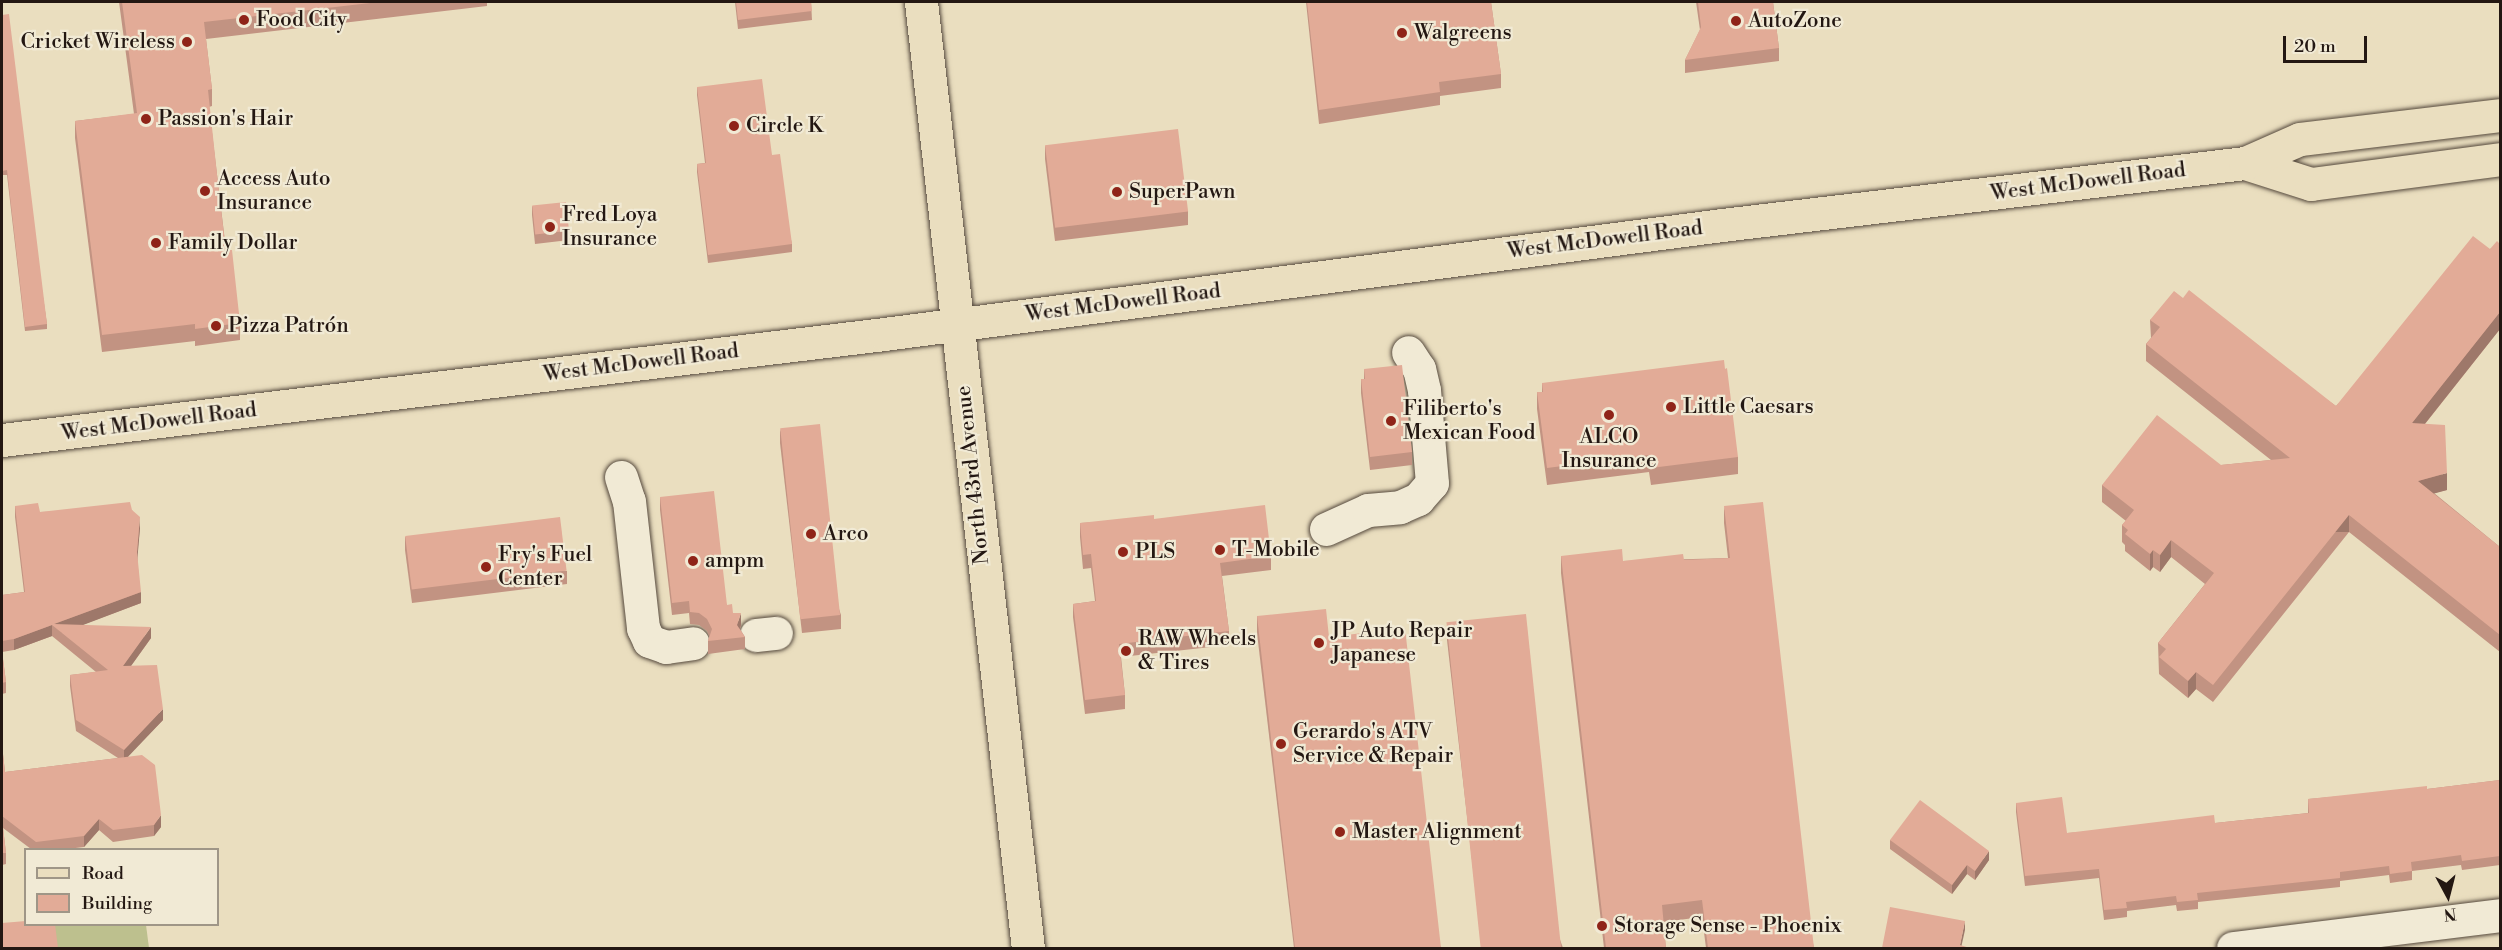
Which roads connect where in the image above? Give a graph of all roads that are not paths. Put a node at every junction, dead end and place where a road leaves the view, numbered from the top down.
1 (921, 2) edge
2 (2500, 115) edge
3 (2500, 159) edge
4 (2245, 163) junction
5 (956, 325) junction
6 (1408, 352) dead end
7 (2, 441) edge
8 (621, 477) dead end
9 (1326, 529) dead end
10 (693, 643) dead end
11 (2500, 915) edge
12 (1028, 948) edge
13 (2233, 948) edge

1 - 5 main road, North 43rd Avenue
2 - 4 main road, West McDowell Road
3 - 4 main road, West McDowell Road
4 - 5 main road, West McDowell Road
5 - 7 main road, West McDowell Road
5 - 12 main road, North 43rd Avenue
6 - 9 street
8 - 10 street
11 - 13 street

